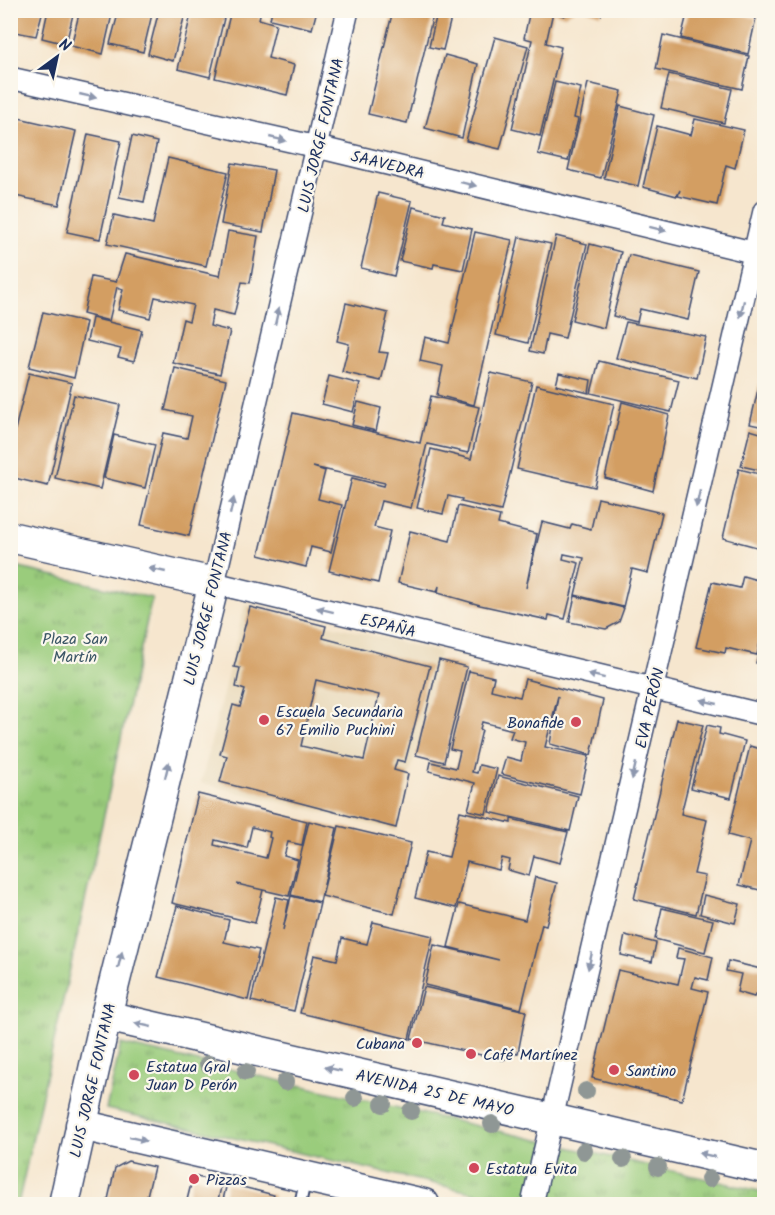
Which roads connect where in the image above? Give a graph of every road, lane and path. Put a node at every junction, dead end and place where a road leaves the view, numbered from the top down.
1 (348, 10) edge
2 (10, 78) edge
3 (317, 147) junction
4 (765, 211) edge
5 (760, 254) edge
6 (10, 537) edge
7 (214, 583) junction
8 (653, 690) junction
9 (765, 715) edge
10 (106, 1016) junction
11 (553, 1120) junction
12 (81, 1125) junction
13 (765, 1168) edge
14 (303, 1191) edge
15 (64, 1204) edge
16 (424, 1204) edge
17 (532, 1204) edge

1 - 3 street, LUIS JORGE FONTANA
2 -> 3 street, SAAVEDRA
3 -> 5 street, SAAVEDRA
7 -> 3 street, LUIS JORGE FONTANA
4 - 5 street, EVA PERÓN
5 -> 8 street, EVA PERÓN
7 -> 6 main road, ESPAÑA
8 -> 7 street, ESPAÑA
10 -> 7 main road, LUIS JORGE FONTANA
9 -> 8 street, ESPAÑA
8 -> 11 street, EVA PERÓN
11 -> 10 main road, AVENIDA 25 DE MAYO
10 - 12 main road, LUIS JORGE FONTANA
13 -> 11 main road, AVENIDA 25 DE MAYO
11 - 17 street, EVA PERÓN
12 -> 14 main road
12 - 15 main road, LUIS JORGE FONTANA
14 - 16 main road

